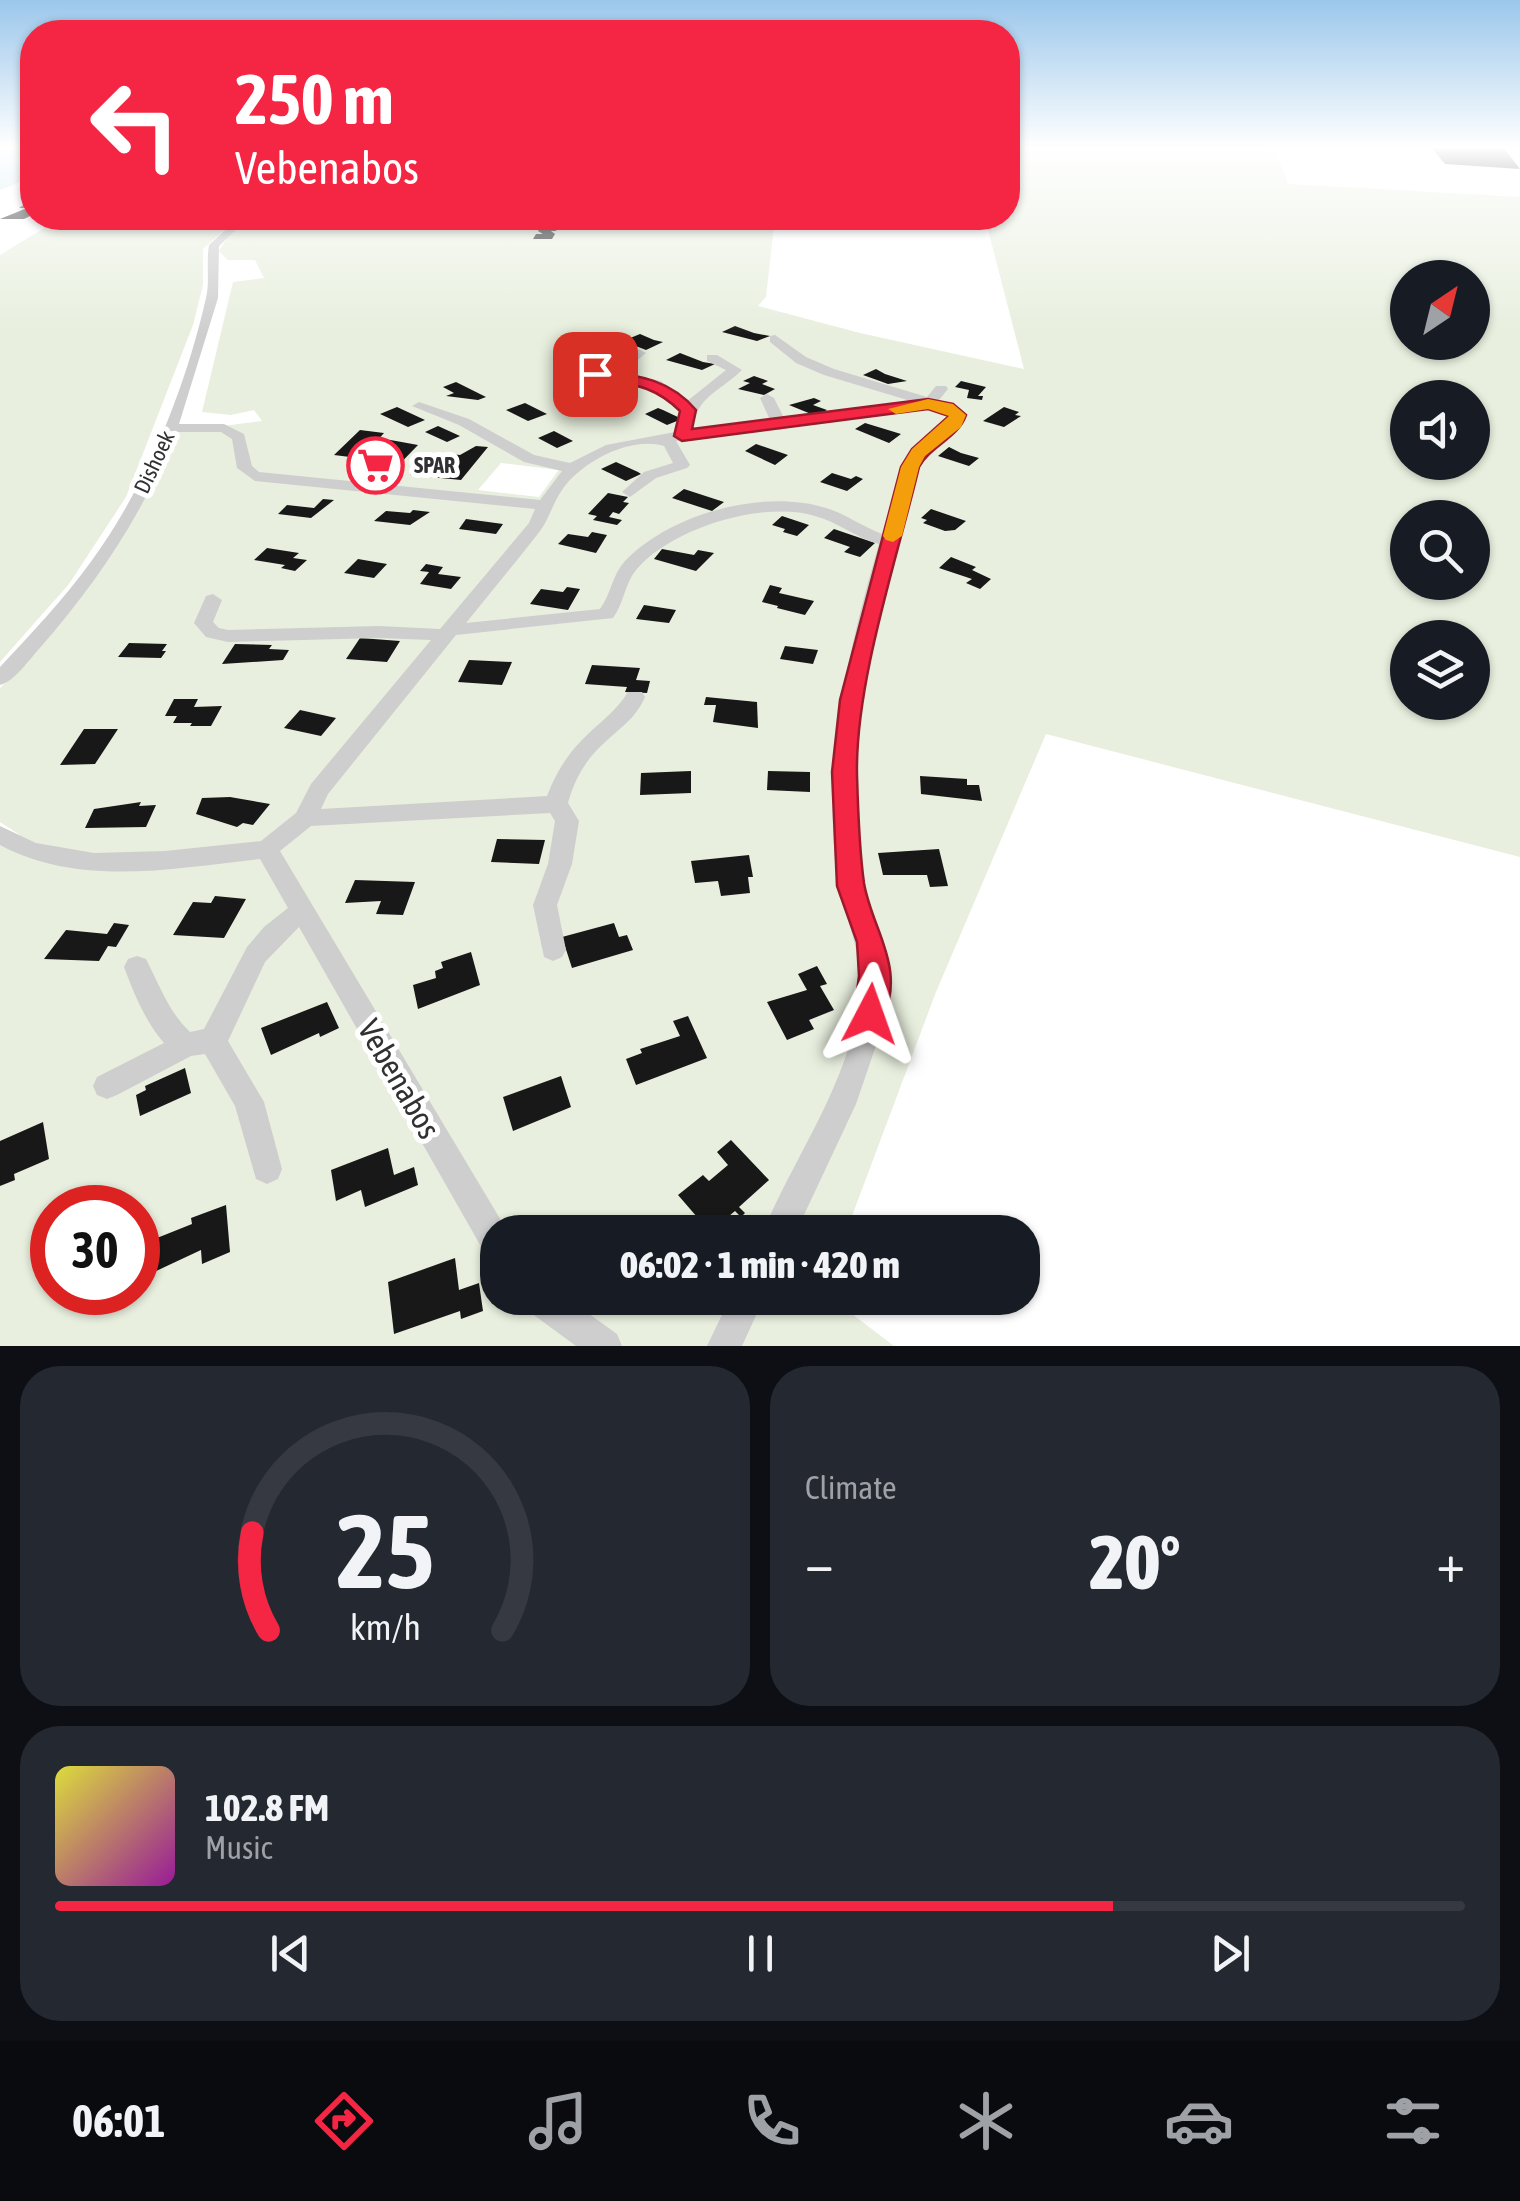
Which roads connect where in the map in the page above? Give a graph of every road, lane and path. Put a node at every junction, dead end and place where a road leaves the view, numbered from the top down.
1 (230, 230) edge
2 (774, 339) dead end
3 (639, 353) dead end
4 (712, 358) dead end
5 (585, 368) dead end
6 (610, 376) junction
7 (935, 397) junction
8 (767, 398) dead end
9 (420, 406) dead end
10 (688, 410) junction
11 (780, 426) junction
12 (170, 428) junction
13 (682, 436) junction
14 (659, 438) junction
15 (570, 468) junction
16 (630, 492) dead end
17 (544, 505) junction
18 (892, 541) junction
19 (213, 600) dead end
20 (446, 632) junction
21 (0, 679) edge
22 (635, 697) dead end
23 (556, 804) junction
24 (305, 818) junction
25 (0, 835) edge
26 (267, 850) junction
27 (301, 912) junction
28 (554, 950) dead end
29 (137, 967) dead end
30 (199, 1042) junction
31 (107, 1086) dead end
32 (267, 1169) dead end
33 (480, 1215) edge
34 (788, 1215) edge
35 (562, 1315) edge
36 (740, 1315) edge
37 (605, 1346) edge
38 (724, 1346) edge

1 - 12 street, Dishoek
2 - 7 street
3 - 6 street
4 - 10 street
5 - 6 street
6 - 10 street
7 - 11 street
7 - 18 street
8 - 11 street
9 - 15 street
10 - 13 street
11 - 13 street
12 - 17 street
12 - 21 street, Dishoek
13 - 14 street
14 - 15 street
14 - 16 street
15 - 17 street
17 - 20 street
18 - 20 street
18 - 34 street
19 - 20 street
20 - 24 street
22 - 23 street
23 - 24 street
23 - 28 street
24 - 26 street
25 - 26 street
26 - 27 street, Vebenabos
27 - 30 street
27 - 33 street, Vebenabos
29 - 30 street
30 - 31 street
30 - 32 street
35 - 37 street
36 - 38 street

